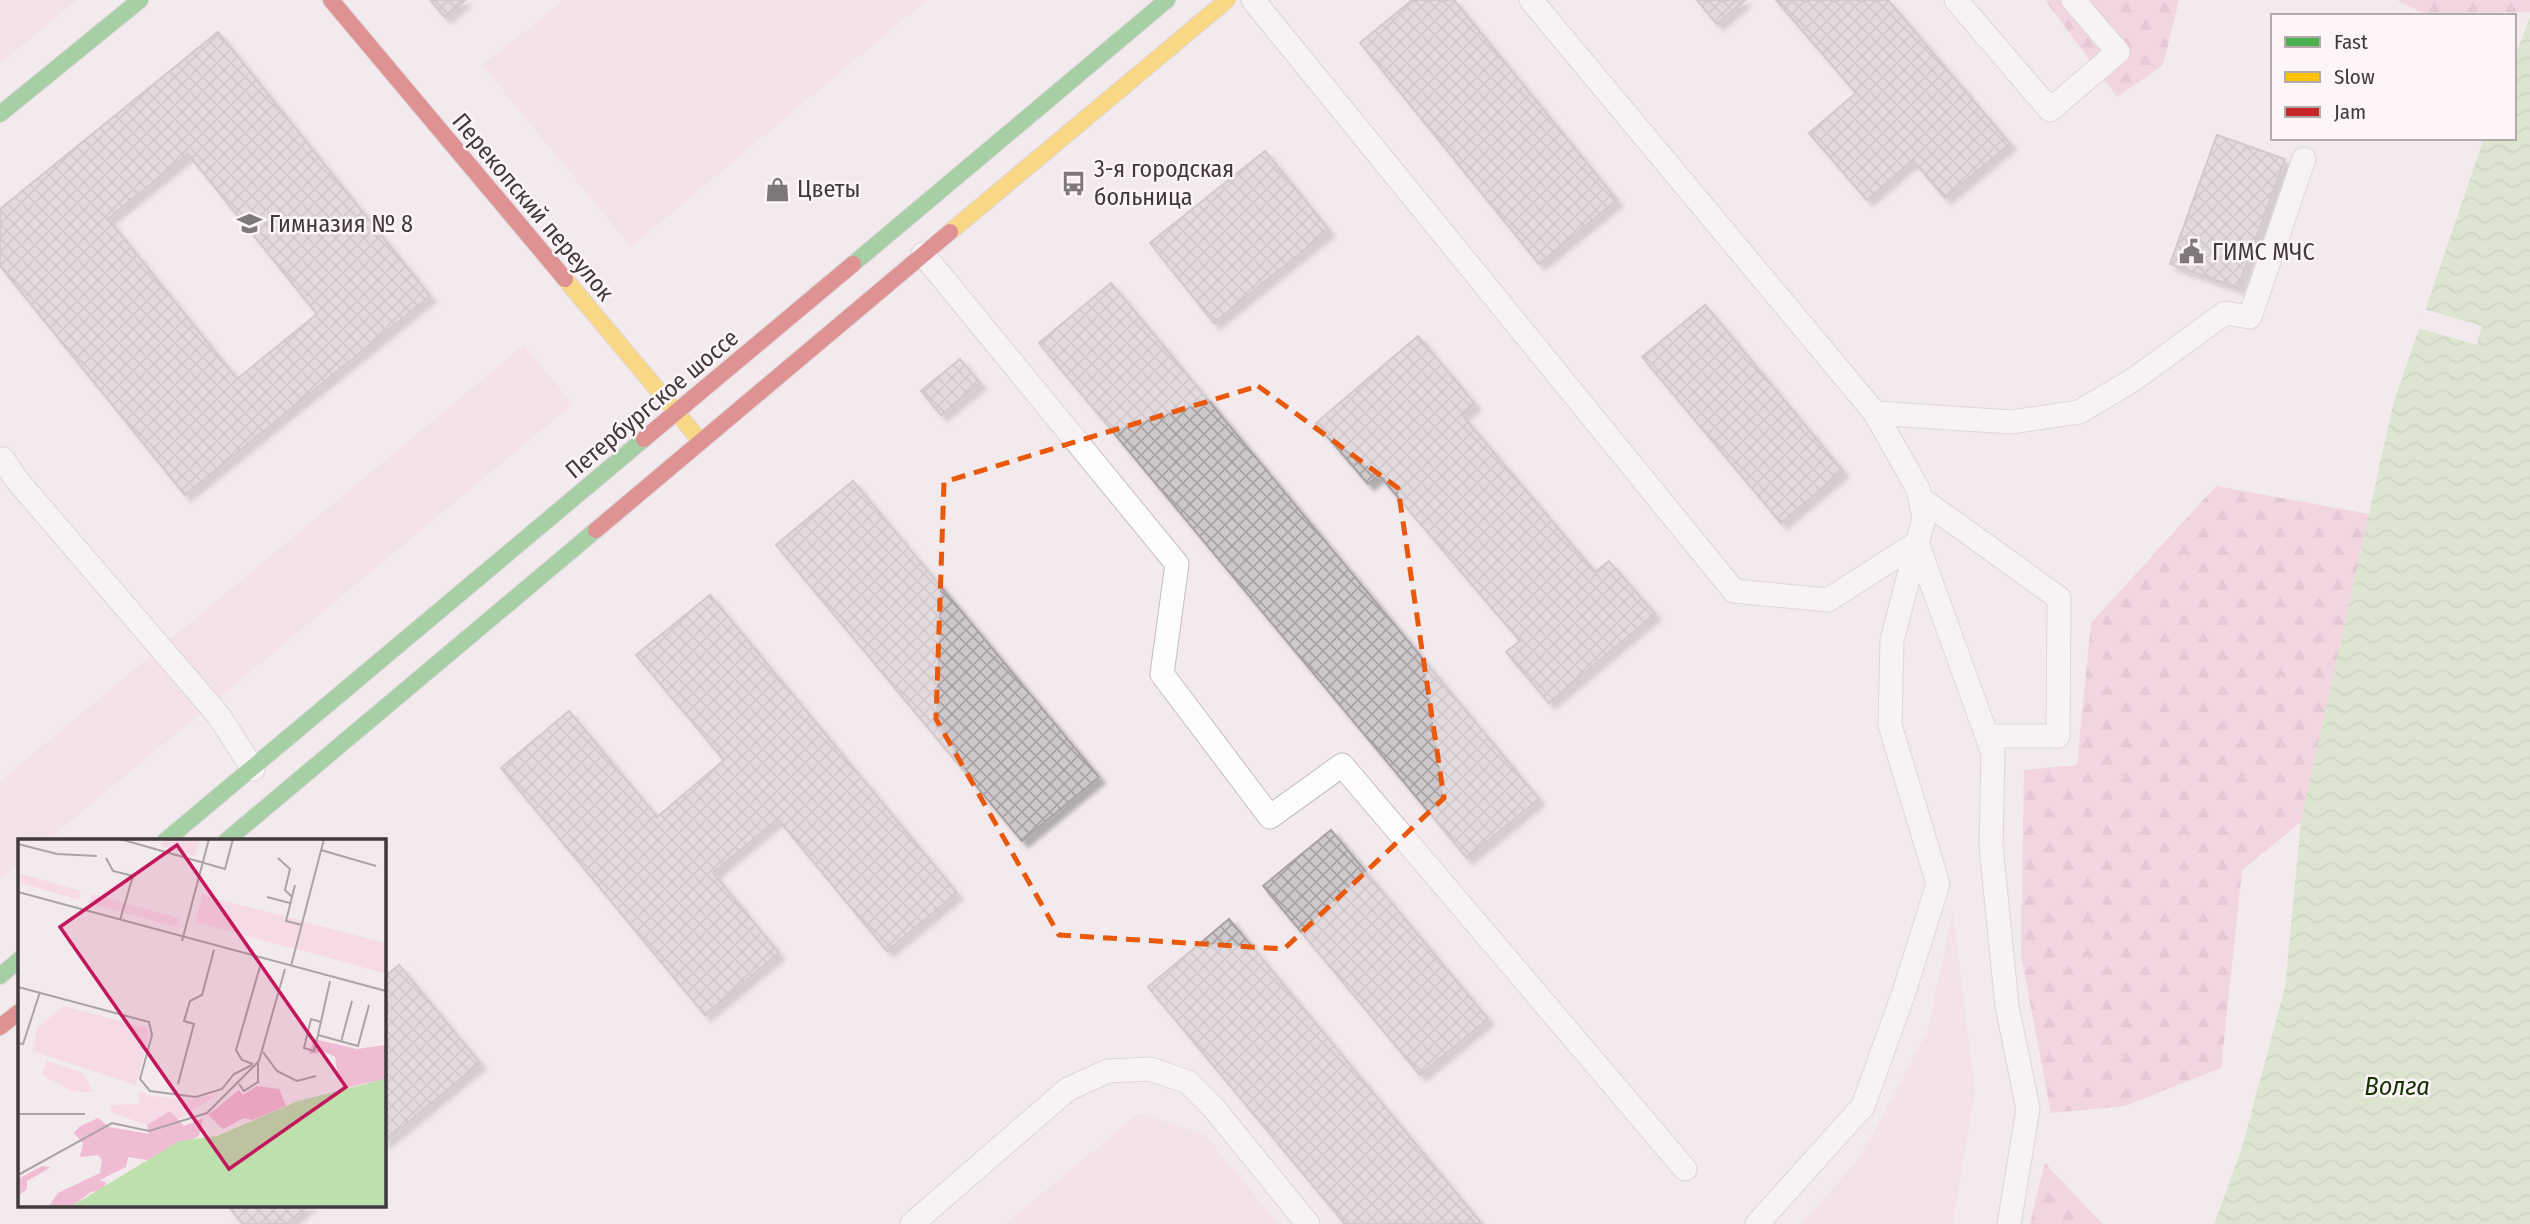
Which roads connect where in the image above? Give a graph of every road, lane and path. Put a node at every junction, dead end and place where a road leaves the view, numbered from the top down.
1 (140, 0) edge
2 (331, 0) edge
3 (1167, 0) edge
4 (1227, 0) edge
5 (1253, 0) edge
6 (1531, 0) edge
7 (1956, 0) edge
8 (2073, 0) edge
9 (0, 114) edge
10 (2304, 159) dead end
11 (923, 254) junction
12 (677, 412) junction
13 (1875, 413) junction
14 (701, 442) junction
15 (0, 462) edge
16 (1920, 498) junction
17 (1917, 543) junction
18 (1987, 736) junction
19 (253, 769) junction
20 (168, 839) edge
21 (228, 839) edge
22 (18, 961) edge
23 (0, 976) edge
24 (18, 1013) edge
25 (0, 1027) edge
26 (1685, 1170) dead end
27 (912, 1224) edge
28 (1308, 1224) edge
29 (1757, 1224) edge
30 (2009, 1224) edge

1 - 9 main road
2 - 12 main road, Перекопский переулок
3 - 12 main road, Петербургское шоссе
4 - 11 main road
5 - 17 lane
6 - 13 lane
7 - 8 lane
10 - 13 lane
11 - 14 main road
11 - 26 lane
12 - 14 main road, Перекопский переулок
12 - 19 main road, Петербургское шоссе
13 - 16 lane
14 - 21 main road
15 - 19 lane
16 - 17 lane
16 - 18 lane
17 - 18 lane
17 - 29 lane
18 - 30 lane
19 - 20 main road, Петербургское шоссе
22 - 23 main road
24 - 25 main road
27 - 28 lane

